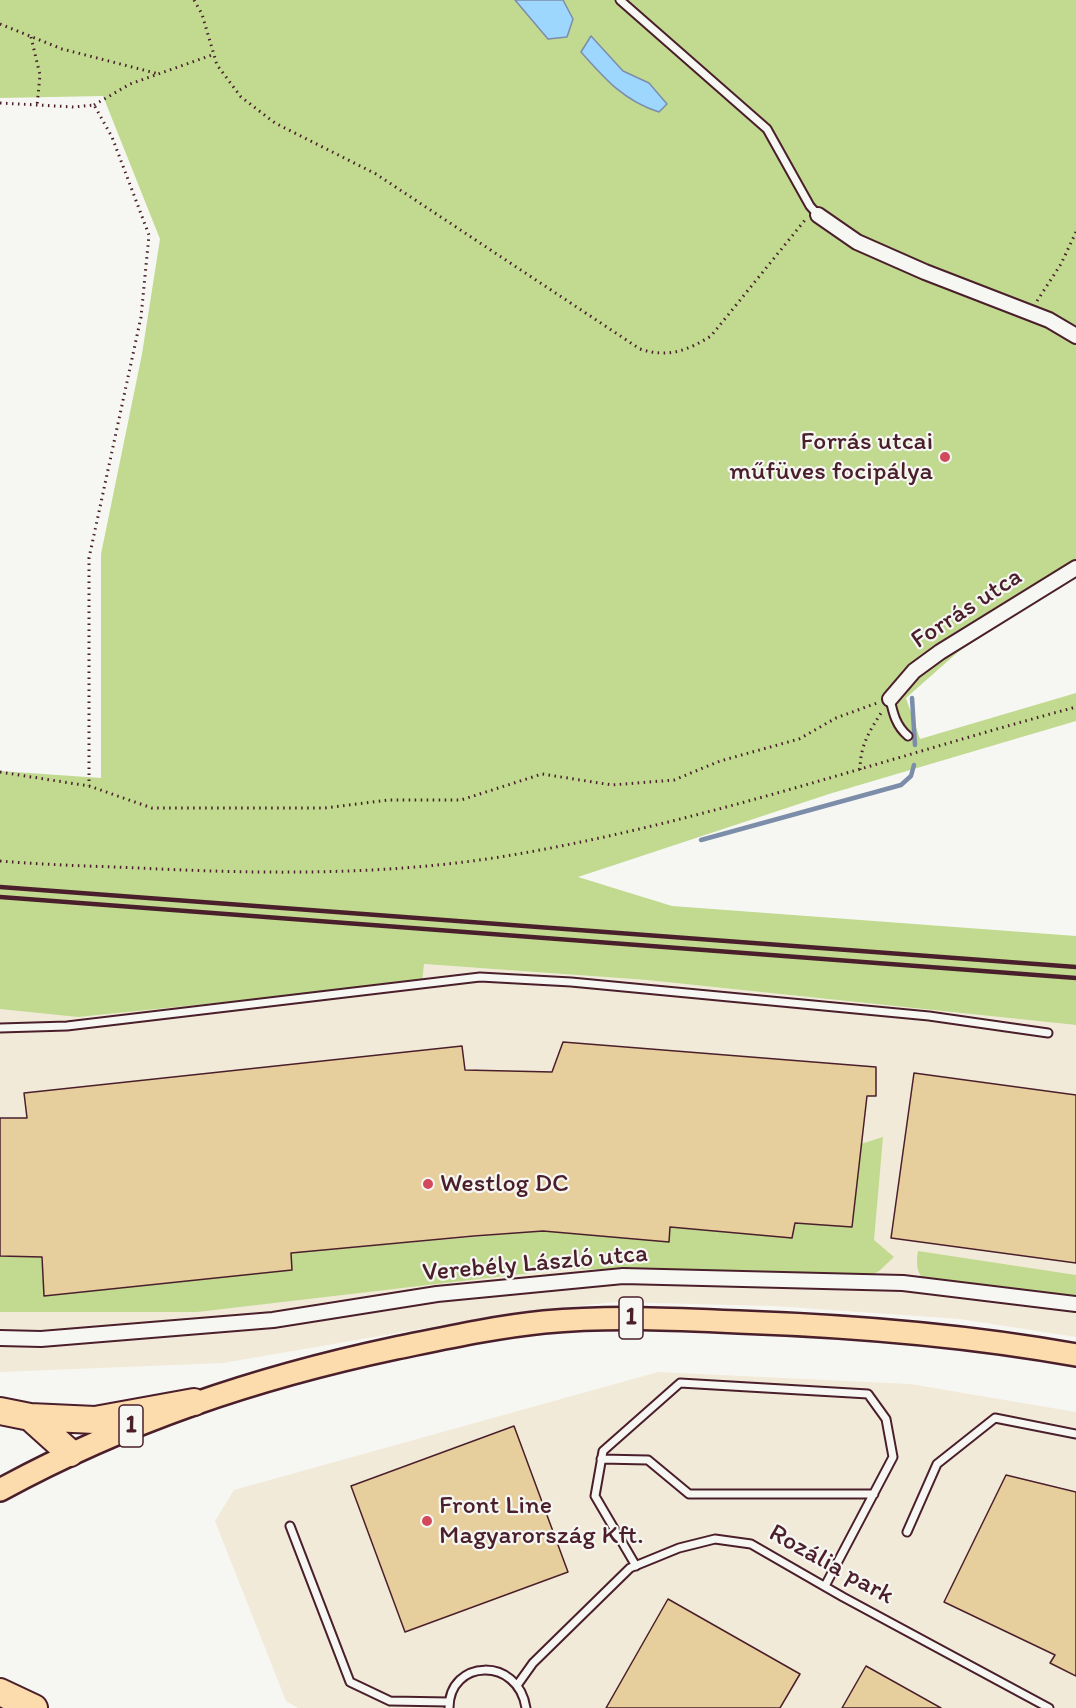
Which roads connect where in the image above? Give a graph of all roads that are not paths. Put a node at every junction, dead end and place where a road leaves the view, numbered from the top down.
1 (620, 0) edge
2 (818, 215) joint
3 (1076, 336) edge
4 (1076, 568) edge
5 (890, 699) joint
6 (909, 736) dead end
7 (0, 1028) edge
8 (1048, 1033) dead end
9 (1076, 1304) edge
10 (0, 1338) edge
11 (1076, 1355) edge
12 (194, 1402) junction
13 (0, 1411) edge
14 (30, 1417) junction
15 (1076, 1434) edge
16 (70, 1453) junction
17 (601, 1459) junction
18 (0, 1490) edge
19 (874, 1494) junction
20 (290, 1526) dead end
21 (907, 1532) dead end
22 (636, 1566) junction
23 (825, 1586) junction
24 (518, 1684) junction
25 (0, 1692) edge
26 (449, 1705) edge
27 (34, 1708) edge
28 (526, 1708) edge
29 (1049, 1708) edge

1 - 2 lane
2 - 3 street
4 - 5 street, Forrás utca
5 - 6 lane
7 - 8 lane
9 - 10 street, Verebély László utca
11 - 12 main road, 1
12 - 14 highway
12 - 16 main road, 1
13 - 14 highway
14 - 16 highway
15 - 21 lane
16 - 18 main road, 1
17 - 19 lane
17 - 19 lane
17 - 22 lane
19 - 23 lane
20 - 26 lane
22 - 23 lane, Rozália park
22 - 24 lane, Rozália park
23 - 29 lane, Rozália park
24 - 26 lane
24 - 28 lane
25 - 27 highway

